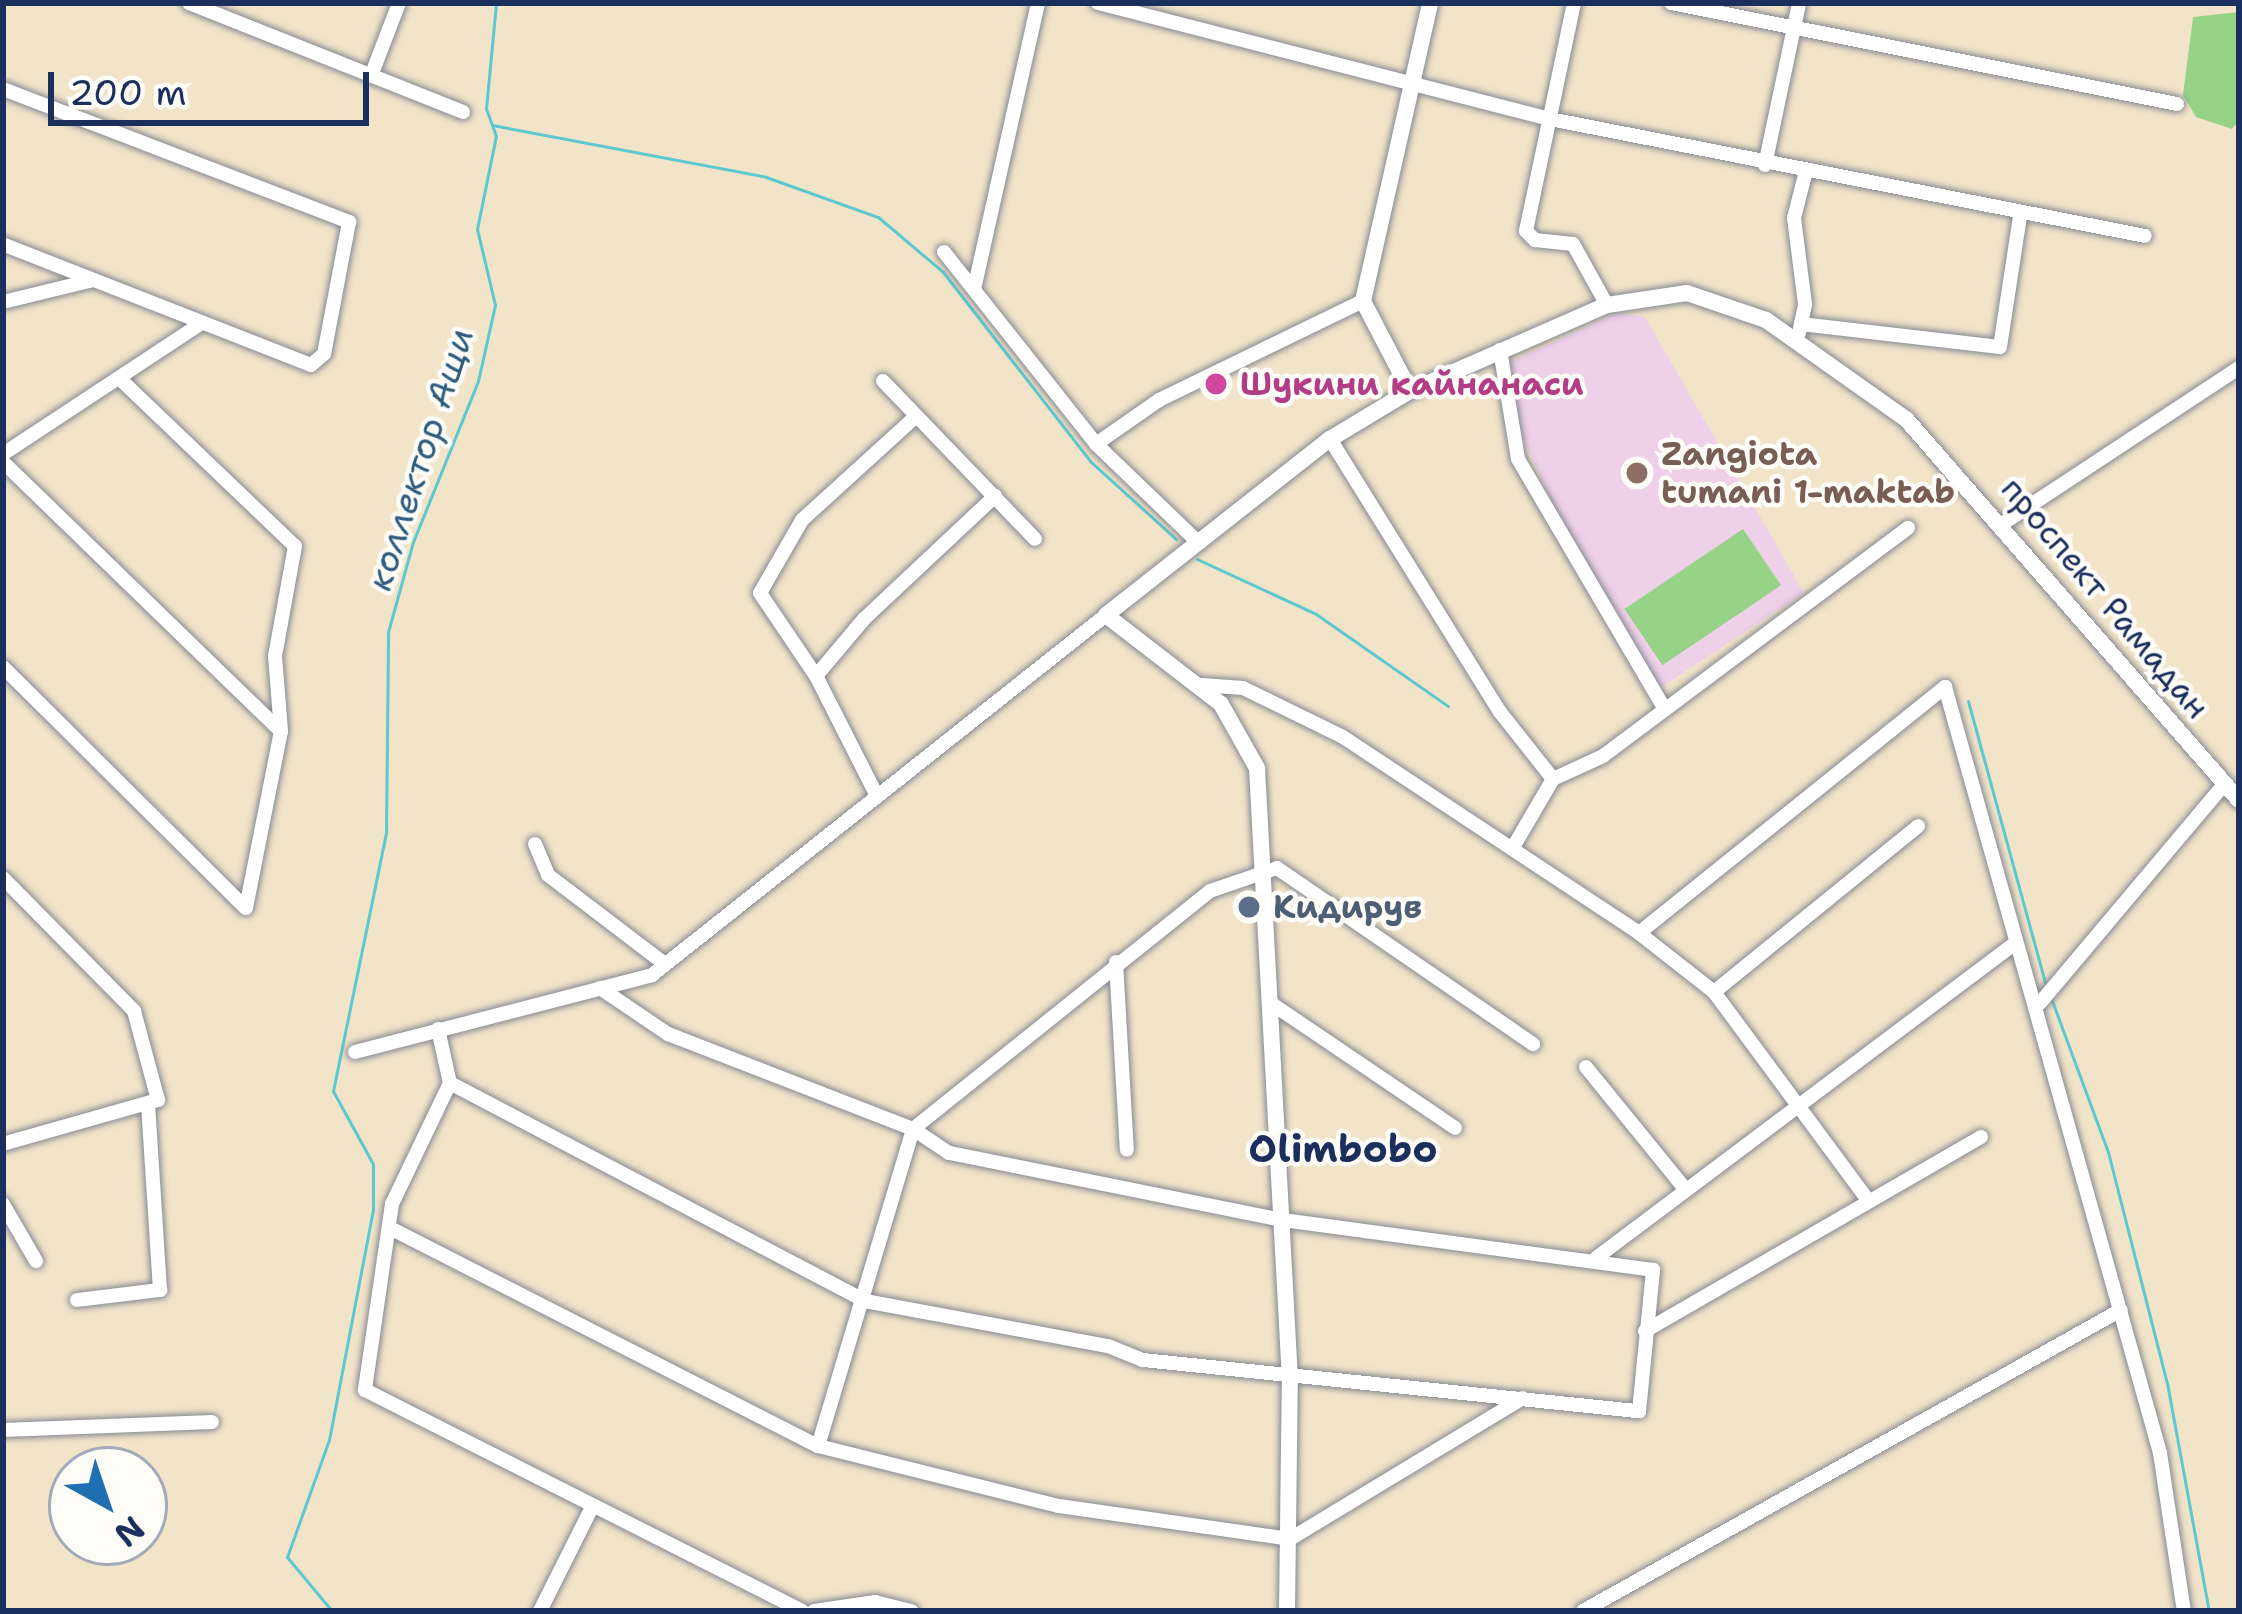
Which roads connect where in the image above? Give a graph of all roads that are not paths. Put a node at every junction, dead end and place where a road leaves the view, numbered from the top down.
1 (189, 3) edge
2 (399, 3) edge
3 (1038, 3) edge
4 (1098, 3) edge
5 (1430, 3) edge
6 (1574, 3) edge
7 (1671, 3) edge
8 (1799, 3) edge
9 (1793, 30) junction
10 (371, 76) junction
11 (1411, 86) junction
12 (3, 89) edge
13 (2177, 104) dead end
14 (463, 112) dead end
15 (1550, 119) junction
16 (1765, 165) junction
17 (1805, 175) junction
18 (2020, 216) junction
19 (2145, 236) dead end
20 (3, 244) edge
21 (944, 252) dead end
22 (93, 280) junction
23 (975, 285) junction
24 (1363, 301) junction
25 (3, 302) edge
26 (1607, 305) junction
27 (202, 323) junction
28 (1799, 331) junction
29 (1500, 350) junction
30 (2239, 368) edge
31 (120, 379) junction
32 (883, 381) dead end
33 (1410, 391) junction
34 (914, 418) junction
35 (1330, 439) junction
36 (1096, 444) junction
37 (3, 458) edge
38 (995, 496) junction
39 (2002, 524) junction
40 (1908, 528) dead end
41 (1035, 539) dead end
42 (1198, 543) junction
43 (1106, 615) junction
44 (3, 667) edge
45 (816, 676) junction
46 (1202, 685) junction
47 (1664, 708) junction
48 (280, 731) junction
49 (1553, 779) junction
50 (2225, 783) junction
51 (877, 796) junction
52 (2239, 800) edge
53 (1918, 826) dead end
54 (535, 844) dead end
55 (1515, 844) junction
56 (1264, 868) junction
57 (3, 878) edge
58 (1639, 933) junction
59 (2014, 944) junction
60 (1116, 962) junction
61 (665, 964) junction
62 (600, 988) junction
63 (1714, 992) junction
64 (2043, 1000) junction
65 (1272, 1004) junction
66 (438, 1029) junction
67 (1533, 1044) dead end
68 (356, 1052) dead end
69 (1586, 1067) dead end
70 (450, 1083) junction
71 (148, 1102) junction
72 (1800, 1106) junction
73 (1455, 1128) dead end
74 (913, 1129) junction
75 (1982, 1137) dead end
76 (3, 1144) edge
77 (1126, 1150) dead end
78 (1684, 1189) junction
79 (1868, 1200) junction
80 (3, 1204) edge
81 (1282, 1220) junction
82 (390, 1228) junction
83 (1596, 1258) junction
84 (36, 1262) dead end
85 (77, 1300) dead end
86 (865, 1301) junction
87 (2121, 1310) junction
88 (1646, 1330) junction
89 (1290, 1380) junction
90 (1523, 1398) junction
91 (212, 1422) dead end
92 (3, 1430) edge
93 (818, 1446) junction
94 (591, 1509) junction
95 (1290, 1539) junction
96 (540, 1611) edge
97 (802, 1611) edge
98 (814, 1611) edge
99 (912, 1611) edge
100 (1287, 1611) edge
101 (1583, 1611) edge
102 (2184, 1611) edge

1 - 10 street
2 - 10 street
3 - 23 street
4 - 11 street
5 - 11 main road
6 - 15 street
7 - 9 street
8 - 9 street
9 - 13 street
9 - 16 street
10 - 14 street
11 - 15 street
11 - 24 main road
12 - 27 street
15 - 16 street
15 - 26 street
16 - 17 street
17 - 18 street
17 - 28 street
18 - 19 street
18 - 28 street
20 - 22 street
21 - 23 street
22 - 25 street
22 - 27 street
23 - 36 street
24 - 33 main road
24 - 36 street
26 - 28 main road, проспект Рамадан
26 - 29 main road, проспект Рамадан
27 - 31 street
28 - 39 main road, проспект Рамадан
29 - 33 main road, проспект Рамадан
29 - 47 street
30 - 39 street
31 - 37 street
31 - 48 street
32 - 34 street
33 - 35 main road, проспект Рамадан
34 - 38 street
34 - 45 street
35 - 42 main road, проспект Рамадан
35 - 49 street
36 - 42 street
37 - 48 street
38 - 41 street
38 - 45 street
39 - 50 main road, проспект Рамадан
40 - 47 street
42 - 43 main road, проспект Рамадан
43 - 46 main road
43 - 51 street
44 - 48 street
45 - 51 street
46 - 55 street
46 - 56 main road
47 - 49 street
49 - 55 street
50 - 52 main road, проспект Рамадан
50 - 64 street
51 - 61 street
53 - 63 street
54 - 61 street
55 - 58 street
56 - 60 street
56 - 65 main road
56 - 67 street
57 - 71 street
58 - 59 street
58 - 63 street
59 - 64 street
59 - 72 street
60 - 74 street
60 - 77 street
61 - 62 street
62 - 66 street
62 - 74 street
63 - 72 street
64 - 87 street
65 - 73 street
65 - 81 main road
66 - 68 street
66 - 70 street
69 - 78 street
70 - 82 street
70 - 86 street
71 - 76 street
71 - 85 street
72 - 78 street
72 - 79 street
74 - 81 street
74 - 86 street
75 - 79 street
78 - 83 street
79 - 88 street
80 - 84 street
81 - 83 street
81 - 89 main road
82 - 93 street
82 - 94 street
83 - 88 street
86 - 89 street
86 - 93 street
87 - 101 street
87 - 102 street
88 - 90 street
89 - 90 street
89 - 95 main road
90 - 95 street
91 - 92 street
93 - 95 street
94 - 96 street
94 - 97 street
95 - 100 main road
98 - 99 street

